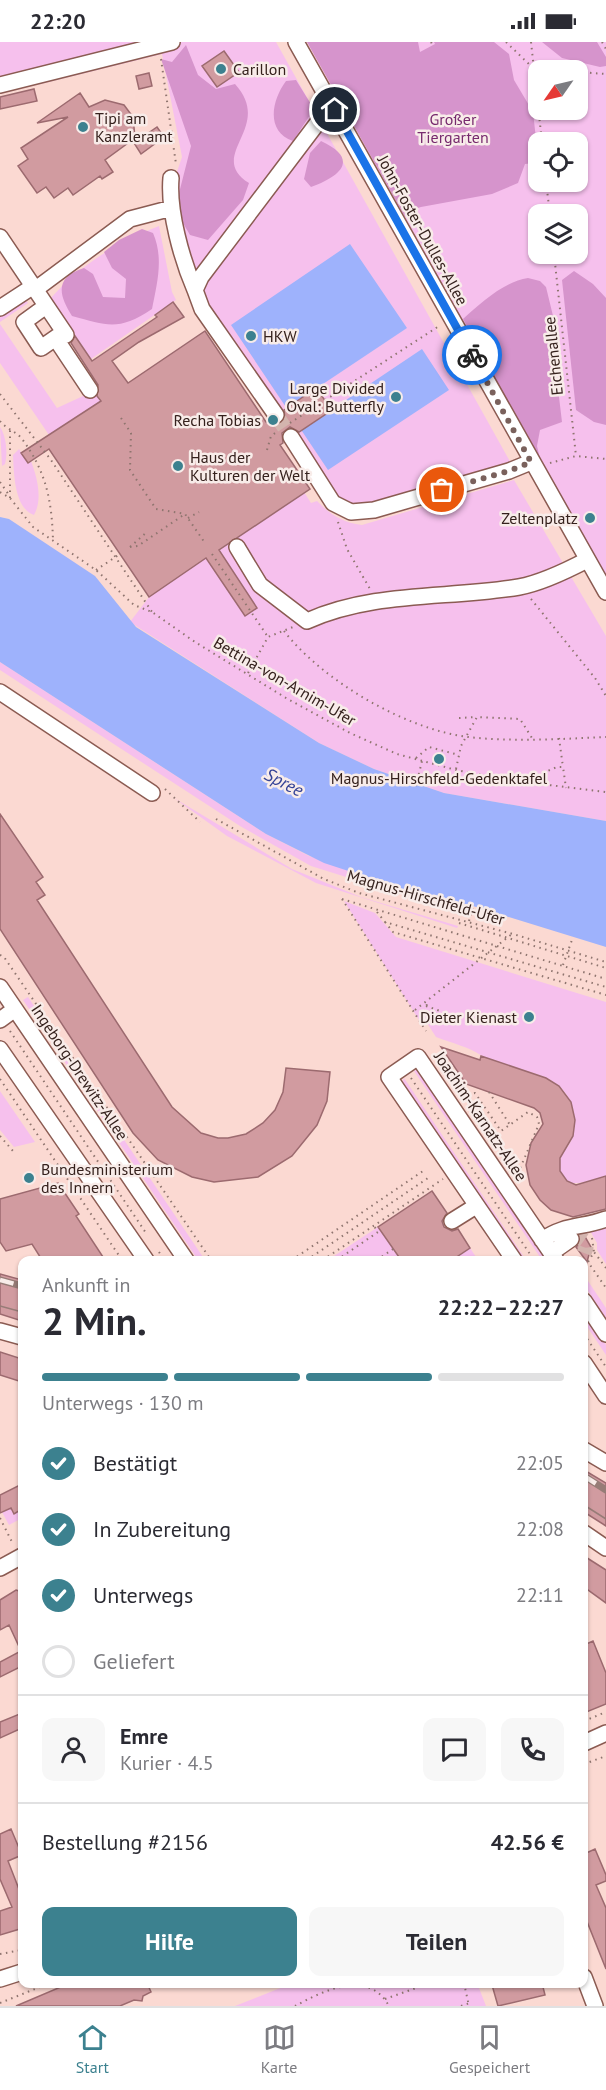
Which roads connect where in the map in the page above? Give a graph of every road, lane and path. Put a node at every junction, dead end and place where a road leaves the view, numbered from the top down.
1 (296, 42) edge
2 (506, 42) edge
3 (531, 42) edge
4 (602, 42) edge
5 (166, 44) edge
6 (606, 49) edge
7 (533, 60) edge
8 (528, 63) edge
9 (588, 73) edge
10 (606, 74) edge
11 (0, 85) edge
12 (335, 110) junction
13 (171, 178) joint
14 (172, 208) junction
15 (0, 237) edge
16 (555, 264) edge
17 (34, 288) junction
18 (195, 291) junction
19 (46, 306) junction
20 (0, 308) edge
21 (439, 326) dead end
22 (62, 335) junction
23 (90, 390) dead end
24 (0, 394) edge
25 (276, 415) tunnel mouth
26 (121, 418) dead end
27 (298, 418) dead end
28 (0, 421) edge
29 (10, 430) junction
30 (291, 437) tunnel mouth
31 (576, 456) junction
32 (606, 459) edge
33 (533, 465) junction
34 (0, 482) edge
35 (0, 492) edge
36 (10, 498) junction
37 (199, 512) dead end
38 (185, 514) junction
39 (189, 520) junction
40 (147, 532) dead end
41 (342, 537) dead end
42 (53, 541) junction
43 (205, 543) dead end
44 (237, 547) dead end
45 (120, 554) dead end
46 (212, 554) dead end
47 (115, 557) junction
48 (587, 560) junction
49 (96, 570) junction
50 (521, 587) junction
51 (606, 592) edge
52 (373, 601) junction
53 (152, 612) junction
54 (307, 621) junction
55 (284, 632) junction
56 (268, 637) junction
57 (248, 673) junction
58 (0, 692) edge
59 (606, 696) edge
60 (477, 717) junction
61 (459, 718) dead end
62 (606, 736) edge
63 (467, 737) junction
64 (532, 738) junction
65 (559, 738) junction
66 (459, 756) junction
67 (415, 759) junction
68 (422, 761) junction
69 (563, 767) junction
70 (456, 770) junction
71 (531, 783) junction
72 (416, 786) dead end
73 (566, 788) junction
74 (159, 790) joint
75 (606, 792) edge
76 (216, 819) dead end
77 (200, 822) dead end
78 (473, 906) dead end
79 (375, 910) junction
80 (386, 922) junction
81 (469, 922) junction
82 (459, 924) dead end
83 (513, 934) junction
84 (573, 937) dead end
85 (507, 938) junction
86 (496, 946) junction
87 (568, 951) junction
88 (488, 952) junction
89 (0, 955) edge
90 (567, 955) junction
91 (480, 958) junction
92 (606, 962) edge
93 (563, 965) junction
94 (606, 968) edge
95 (606, 979) edge
96 (0, 987) edge
97 (606, 987) edge
98 (606, 995) edge
99 (428, 999) junction
100 (426, 1006) junction
101 (15, 1009) junction
102 (415, 1010) junction
103 (440, 1011) dead end
104 (1, 1019) edge
105 (422, 1023) junction
106 (426, 1031) dead end
107 (0, 1049) edge
108 (404, 1067) junction
109 (0, 1079) edge
110 (489, 1092) dead end
111 (468, 1094) dead end
112 (510, 1125) junction
113 (0, 1136) edge
114 (13, 1151) dead end
115 (426, 1169) dead end
116 (519, 1171) dead end
117 (431, 1176) dead end
118 (436, 1184) dead end
119 (476, 1206) junction
120 (606, 1219) edge
121 (453, 1221) dead end
122 (375, 1226) junction
123 (147, 1234) dead end
124 (571, 1239) dead end
125 (393, 1249) dead end
126 (550, 1251) edge
127 (119, 1256) edge
128 (152, 1256) edge
129 (183, 1256) edge
130 (208, 1256) edge
131 (298, 1256) edge
132 (313, 1256) edge
133 (329, 1256) edge
134 (343, 1256) edge
135 (383, 1256) edge
136 (511, 1256) edge
137 (531, 1256) edge
138 (606, 1268) edge
139 (606, 1288) edge
140 (588, 1307) edge
141 (0, 1331) edge
142 (606, 1334) edge
143 (18, 1336) edge
144 (588, 1340) edge
145 (606, 1367) edge
146 (588, 1369) edge
147 (606, 1396) edge
148 (588, 1452) edge
149 (606, 1463) edge
150 (0, 1518) edge
151 (588, 1536) edge
152 (606, 1548) edge
153 (18, 1551) edge
154 (18, 1559) edge
155 (0, 1568) edge
156 (606, 1712) edge
157 (588, 1719) edge
158 (606, 1733) edge
159 (588, 1741) edge
160 (606, 1756) edge
161 (588, 1763) edge
162 (18, 1951) edge
163 (0, 1954) edge
164 (18, 1973) edge
165 (0, 1978) edge
166 (38, 1988) edge
167 (330, 1988) edge
168 (367, 1988) edge
169 (416, 1988) edge
170 (465, 1988) edge
171 (588, 1988) edge
172 (386, 1999) junction
173 (0, 2003) edge
174 (470, 2004) edge
175 (295, 2006) edge
176 (389, 2006) edge
177 (461, 2006) edge
178 (595, 2006) edge

1 - 12 street, John-Foster-Dulles-Allee
2 - 8 path
3 - 7 path
4 - 6 path
5 - 11 street
5 - 13 path
9 - 10 path
12 - 18 street
12 - 33 street, John-Foster-Dulles-Allee
13 - 14 street
14 - 17 street
14 - 18 street
15 - 17 street
16 - 31 path, Eichenallee
17 - 19 street
17 - 20 street
18 - 25 street
19 - 22 street
19 - 22 street
21 - 27 path
22 - 23 street
24 - 47 path
26 - 38 path
28 - 29 path
29 - 36 path
29 - 42 path
30 - 33 street
31 - 32 path
31 - 33 path
33 - 48 street, John-Foster-Dulles-Allee
34 - 36 path
35 - 36 path, Bettina-von-Arnim-Ufer
36 - 42 path, Bettina-von-Arnim-Ufer
37 - 39 path
38 - 39 path
38 - 40 path
39 - 43 path
41 - 52 path
42 - 49 path, Bettina-von-Arnim-Ufer
44 - 54 street
45 - 47 path
46 - 56 path
47 - 49 path
47 - 53 path
48 - 50 street
48 - 51 street, John-Foster-Dulles-Allee
49 - 53 path, Bettina-von-Arnim-Ufer
50 - 52 street
50 - 59 path
52 - 54 street
53 - 57 path, Bettina-von-Arnim-Ufer
54 - 55 path
55 - 56 path
55 - 63 path
56 - 57 path
57 - 67 path, Bettina-von-Arnim-Ufer
58 - 74 street
60 - 61 path
60 - 63 path
60 - 64 path
62 - 65 path
63 - 64 path
63 - 66 path
64 - 65 path
65 - 69 path
66 - 67 path
66 - 70 path
67 - 68 path, Bettina-von-Arnim-Ufer
68 - 70 path, Bettina-von-Arnim-Ufer
68 - 72 path
69 - 71 path
69 - 73 path
70 - 71 path, Bettina-von-Arnim-Ufer
71 - 73 path, Bettina-von-Arnim-Ufer
73 - 75 path, Bettina-von-Arnim-Ufer
74 - 77 path
76 - 81 path, Magnus-Hirschfeld-Ufer
78 - 81 path
79 - 80 path
79 - 86 path
79 - 102 path
80 - 88 path
80 - 91 path
81 - 83 path, Magnus-Hirschfeld-Ufer
82 - 85 path
83 - 85 path
83 - 87 path, Magnus-Hirschfeld-Ufer
84 - 87 path
85 - 86 path
85 - 90 path
86 - 88 path
86 - 93 path
87 - 90 path
87 - 92 path, Magnus-Hirschfeld-Ufer
88 - 91 path
88 - 97 path
89 - 130 path
90 - 93 path
90 - 94 path
91 - 98 path
91 - 99 path
93 - 95 path
96 - 101 street
99 - 100 path
99 - 102 path
100 - 103 path
100 - 105 path
101 - 104 street, Ingeborg-Drewitz-Allee
101 - 129 street, Ingeborg-Drewitz-Allee
102 - 105 path
104 - 123 path
105 - 106 path
107 - 128 street
108 - 119 street
108 - 126 street, Joachim-Karnatz-Allee
108 - 137 path
109 - 127 path
110 - 112 path
111 - 112 path
112 - 116 path
113 - 114 path
115 - 131 path
117 - 132 path
118 - 122 path
119 - 121 street
119 - 136 street
120 - 126 street
122 - 133 path
122 - 134 path
124 - 126 street
125 - 135 path
138 - 139 path
140 - 142 street
141 - 143 street
144 - 145 path
146 - 147 street
148 - 149 street
150 - 153 path
151 - 152 street
154 - 155 street
156 - 157 path
158 - 159 street
160 - 161 path
162 - 163 path
164 - 165 street
166 - 173 path
167 - 175 path
168 - 172 path
169 - 172 path
170 - 174 path
171 - 178 street
172 - 176 path
174 - 177 path

